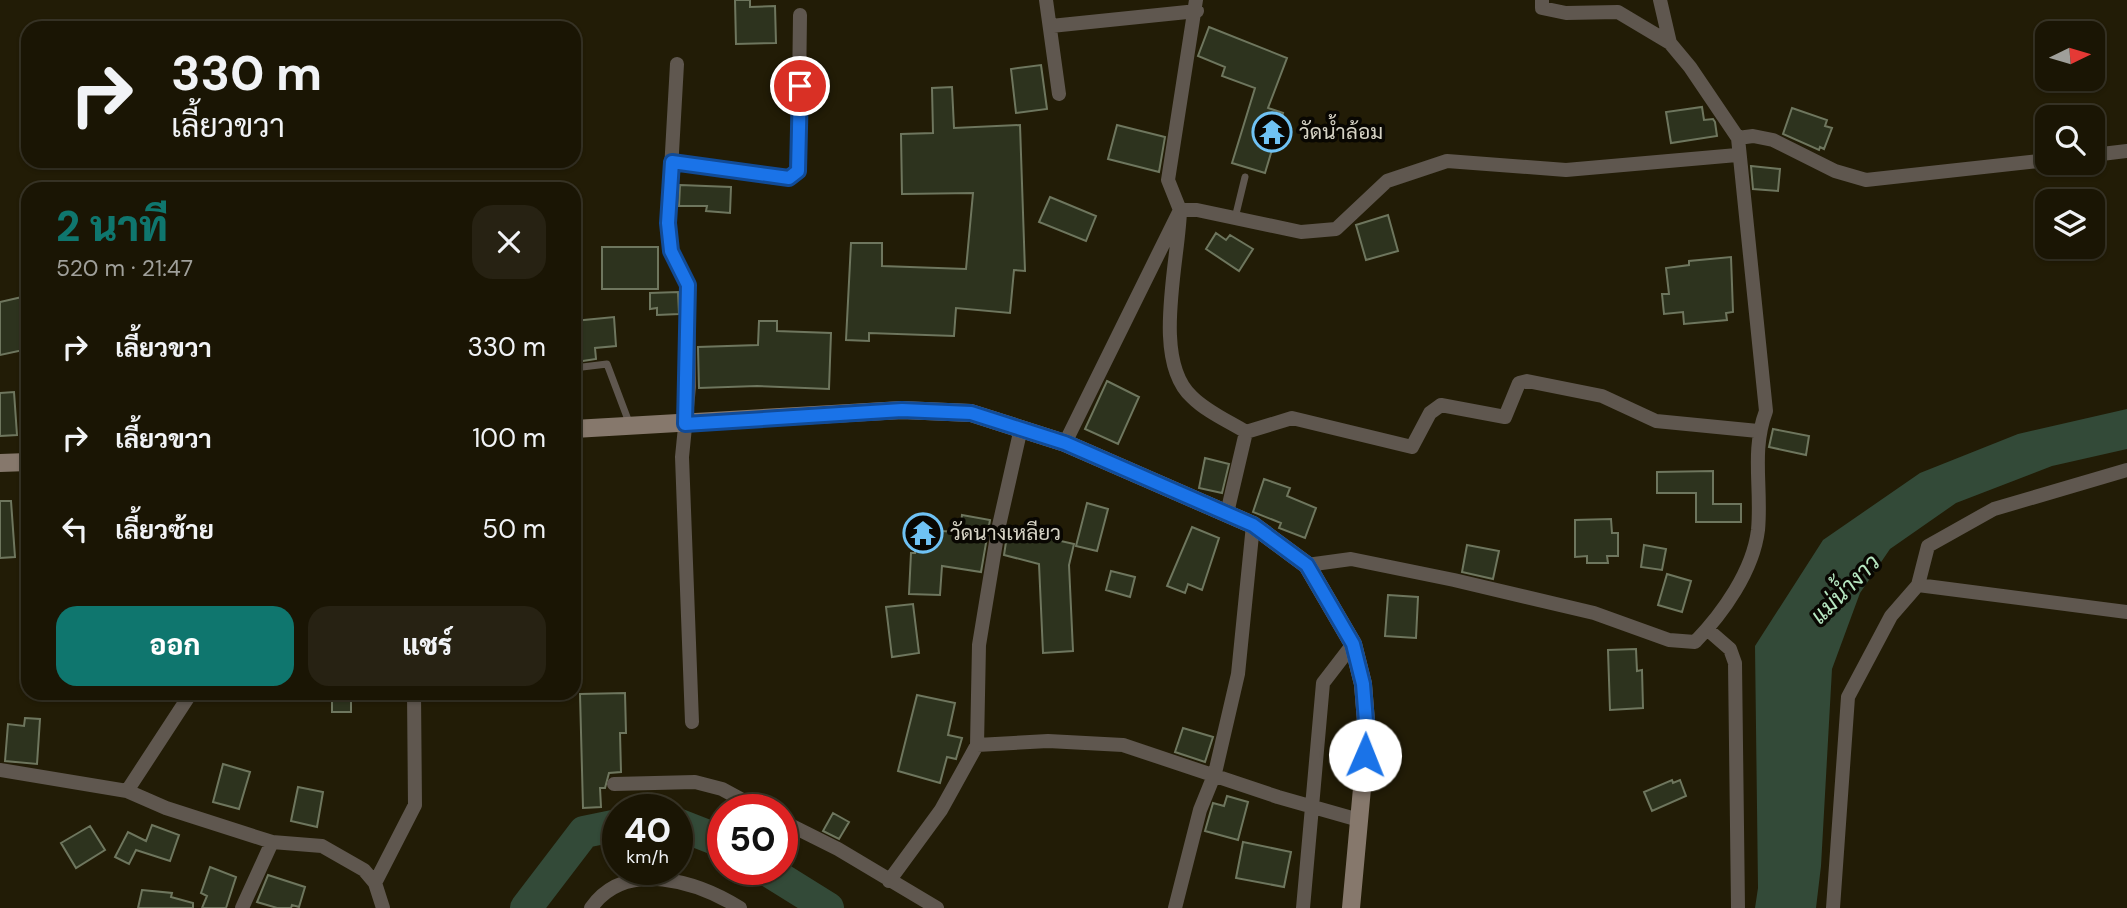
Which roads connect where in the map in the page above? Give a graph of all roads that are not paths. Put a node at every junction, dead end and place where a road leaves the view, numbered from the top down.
1 (1045, 0) edge
2 (1542, 0) edge
3 (1660, 0) edge
4 (1197, 6) edge
5 (800, 15) dead end
6 (1051, 26) junction
7 (1670, 43) junction
8 (677, 64) dead end
9 (1059, 94) dead end
10 (1738, 138) junction
11 (2127, 151) edge
12 (2105, 154) edge
13 (1737, 155) junction
14 (2035, 161) edge
15 (672, 162) junction
16 (1245, 177) dead end
17 (1180, 210) junction
18 (1235, 218) junction
19 (581, 367) edge
20 (685, 424) junction
21 (630, 425) junction
22 (581, 428) edge
23 (1021, 428) junction
24 (1758, 430) junction
25 (1246, 432) junction
26 (1065, 443) junction
27 (21, 462) edge
28 (0, 463) edge
29 (2127, 470) edge
30 (1227, 513) junction
31 (1253, 525) junction
32 (1307, 565) junction
33 (1918, 585) junction
34 (2127, 612) edge
35 (1707, 629) junction
36 (1353, 644) junction
37 (186, 700) edge
38 (414, 700) edge
39 (692, 722) dead end
40 (977, 745) junction
41 (0, 770) edge
42 (1215, 774) junction
43 (614, 784) dead end
44 (127, 791) junction
45 (731, 794) edge
46 (1312, 807) junction
47 (1359, 820) junction
48 (798, 829) edge
49 (272, 842) junction
50 (889, 881) junction
51 (375, 883) junction
52 (1351, 905) edge
53 (242, 908) edge
54 (383, 908) edge
55 (591, 908) edge
56 (740, 908) edge
57 (937, 908) edge
58 (1175, 908) edge
59 (1303, 908) edge
60 (1738, 908) edge
61 (1833, 908) edge

1 - 6 street
2 - 7 street
3 - 7 street
4 - 6 street
4 - 17 street
5 - 15 street
6 - 9 street
7 - 10 street
8 - 15 street
10 - 13 street
10 - 14 street
11 - 12 street
13 - 18 street
13 - 24 street
15 - 20 street
16 - 18 lane
17 - 18 street
17 - 25 street
17 - 26 street
19 - 21 lane
20 - 21 main road
20 - 23 main road
20 - 39 street
21 - 22 main road
23 - 26 main road
23 - 40 street
24 - 25 street
24 - 35 street
25 - 30 street
26 - 30 main road
27 - 28 main road
29 - 33 street
30 - 31 main road
31 - 32 main road
31 - 42 street
32 - 35 street
32 - 36 main road
33 - 34 street
33 - 61 street
35 - 60 street
36 - 46 street
36 - 47 main road
37 - 44 street
38 - 51 street
40 - 42 street
40 - 50 street
41 - 44 street
42 - 46 street
42 - 58 street
43 - 45 street
44 - 49 street
46 - 47 street
46 - 59 street
47 - 52 main road
48 - 50 street
49 - 51 street
49 - 53 street
50 - 57 street
51 - 54 street
55 - 56 street

